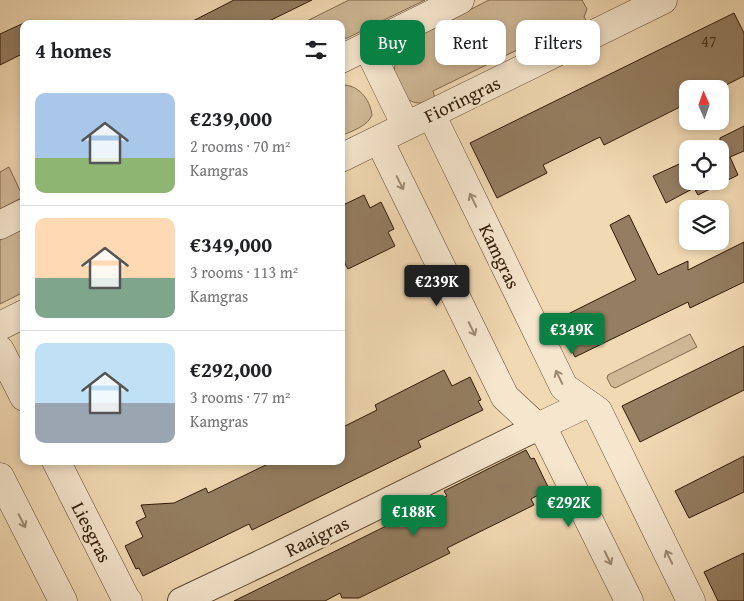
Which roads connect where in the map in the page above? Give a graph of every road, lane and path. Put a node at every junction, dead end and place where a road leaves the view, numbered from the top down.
1 (460, 0) edge
2 (663, 0) edge
3 (420, 20) edge
4 (360, 50) edge
5 (345, 57) edge
6 (376, 65) edge
7 (431, 114) junction
8 (406, 126) junction
9 (379, 140) junction
10 (345, 156) edge
11 (20, 215) edge
12 (0, 225) edge
13 (20, 316) edge
14 (0, 326) edge
15 (0, 350) edge
16 (20, 389) edge
17 (586, 404) junction
18 (538, 427) junction
19 (58, 465) edge
20 (0, 477) edge
21 (63, 601) edge
22 (128, 601) edge
23 (181, 601) edge
24 (629, 601) edge
25 (690, 601) edge

1 - 3 street
2 - 7 street, Fioringras
4 - 5 street
6 - 8 street
7 - 8 street, Fioringras
17 -> 7 street, Kamgras
8 - 9 street, Fioringras
9 - 10 street, Fioringras
9 -> 18 street
11 - 12 street
13 - 14 street
15 - 16 street
17 - 18 street, Raaigras
25 -> 17 street, Kamgras
18 - 23 street, Raaigras
18 -> 24 street
19 - 22 street, Liesgras
20 -> 21 street

